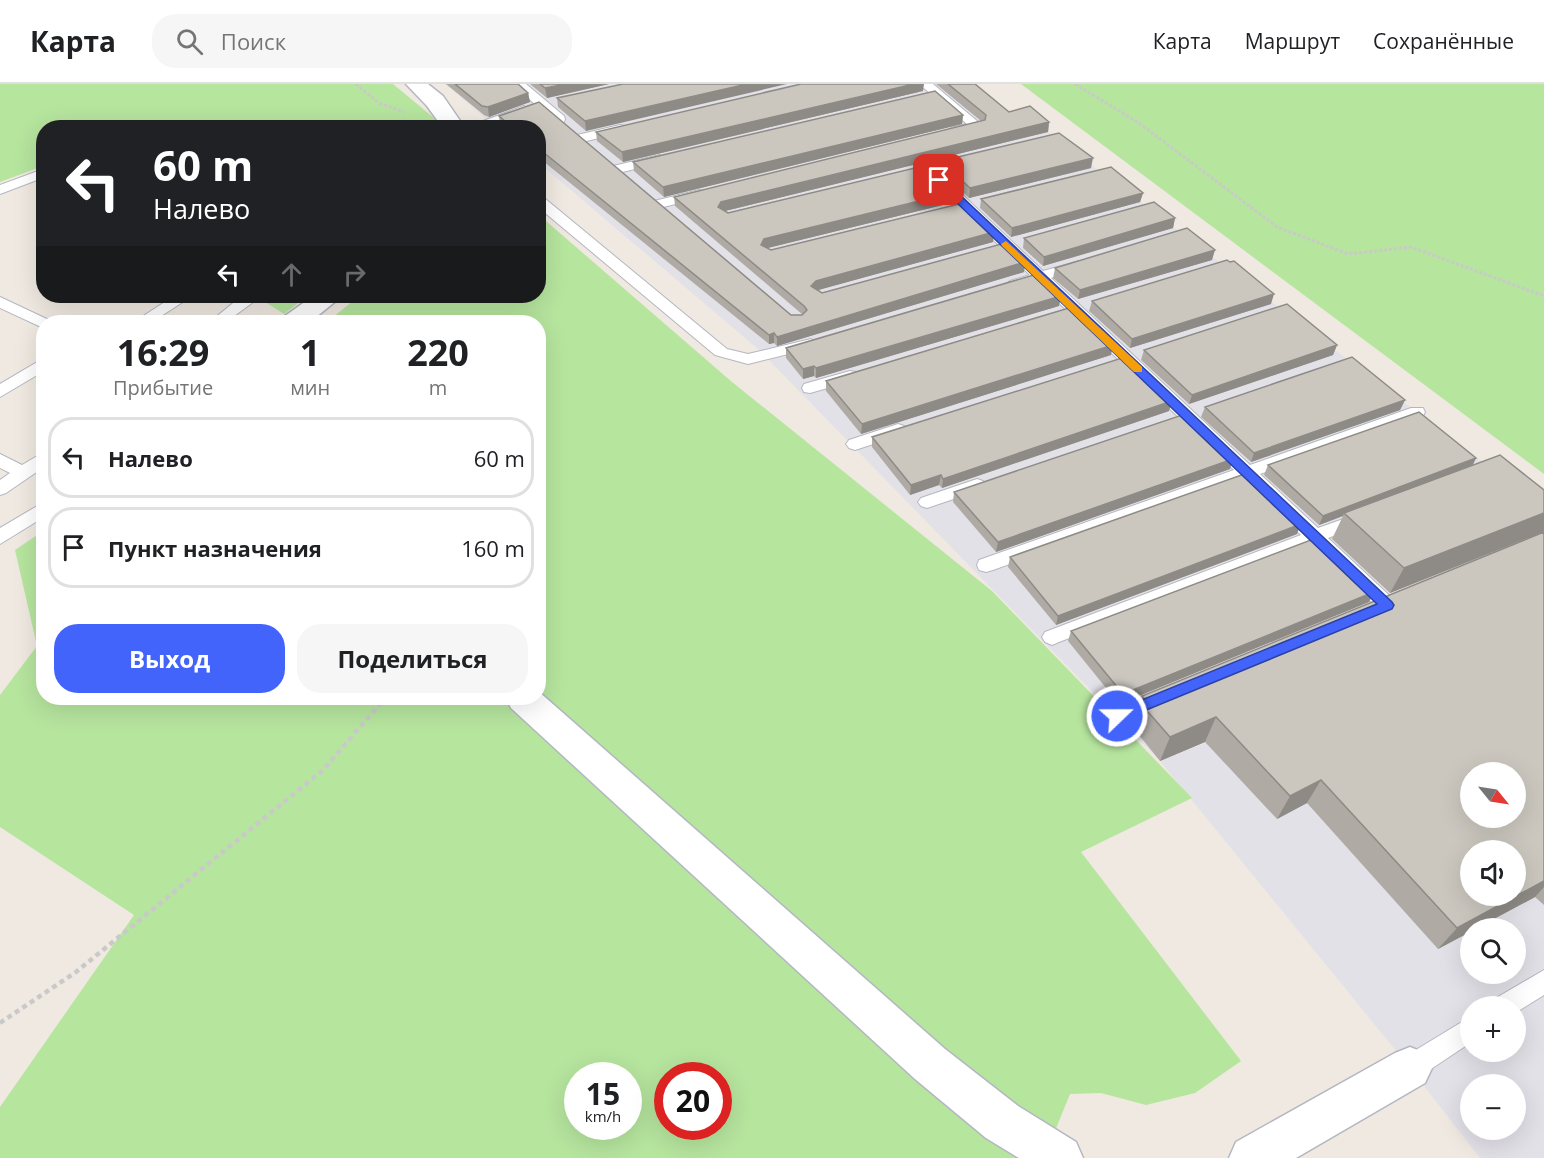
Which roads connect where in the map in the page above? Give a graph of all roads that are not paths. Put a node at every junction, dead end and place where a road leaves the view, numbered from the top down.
1 (416, 84) edge
2 (519, 84) edge
3 (929, 91) edge
4 (563, 100) edge
5 (542, 105) junction
6 (448, 120) edge
7 (495, 120) edge
8 (628, 128) edge
9 (943, 135) edge
10 (675, 156) edge
11 (926, 168) edge
12 (36, 176) edge
13 (634, 183) edge
14 (0, 190) edge
15 (716, 190) edge
16 (987, 200) edge
17 (546, 207) edge
18 (959, 207) junction
19 (676, 218) edge
20 (1029, 240) edge
21 (1007, 245) junction
22 (986, 251) edge
23 (1094, 260) edge
24 (1040, 277) junction
25 (995, 290) edge
26 (0, 302) edge
27 (1096, 302) edge
28 (173, 303) edge
29 (244, 303) edge
30 (319, 303) edge
31 (1074, 308) junction
32 (153, 315) edge
33 (227, 315) edge
34 (303, 315) edge
35 (1051, 315) edge
36 (36, 319) edge
37 (823, 340) edge
38 (1147, 351) edge
39 (1125, 358) junction
40 (1103, 365) edge
41 (36, 368) edge
42 (867, 371) edge
43 (810, 388) dead end
44 (0, 392) edge
45 (1207, 406) edge
46 (1417, 412) edge
47 (1185, 414) junction
48 (1163, 422) edge
49 (911, 426) edge
50 (855, 444) dead end
51 (0, 460) edge
52 (36, 464) edge
53 (1247, 472) junction
54 (23, 473) junction
55 (994, 479) edge
56 (0, 489) edge
57 (927, 502) dead end
58 (1380, 511) edge
59 (36, 513) edge
60 (1314, 536) junction
61 (0, 537) edge
62 (986, 565) dead end
63 (1408, 597) edge
64 (1387, 605) junction
65 (1365, 614) edge
66 (1052, 637) dead end
67 (1182, 689) edge
68 (531, 705) edge
69 (1117, 716) dead end
70 (1544, 981) edge
71 (1521, 996) edge
72 (1460, 1036) edge
73 (1410, 1068) joint
74 (1060, 1158) edge
75 (1252, 1158) edge

1 - 6 street
2 - 5 lane
3 - 9 lane
4 - 5 lane
5 - 7 lane
5 - 8 lane
10 - 13 lane
11 - 18 lane
12 - 14 lane
15 - 19 lane
16 - 18 lane
17 - 37 lane
18 - 21 lane
20 - 21 lane
21 - 22 lane
21 - 24 lane
23 - 24 lane
24 - 25 lane
24 - 31 lane
26 - 36 lane
27 - 31 lane
28 - 32 lane
29 - 33 lane
30 - 34 street
31 - 35 lane
31 - 39 lane
38 - 39 lane
39 - 40 lane
39 - 47 lane
41 - 44 lane
42 - 43 lane
45 - 47 lane
46 - 53 lane
47 - 48 lane
47 - 53 lane
49 - 50 lane
51 - 54 lane
52 - 54 lane
53 - 60 lane
53 - 62 lane
54 - 56 lane
55 - 57 lane
58 - 60 lane
59 - 61 lane
60 - 64 lane
60 - 66 lane
63 - 64 lane
64 - 65 lane
67 - 69 lane
68 - 74 street
70 - 71 lane
72 - 73 lane
73 - 75 street

